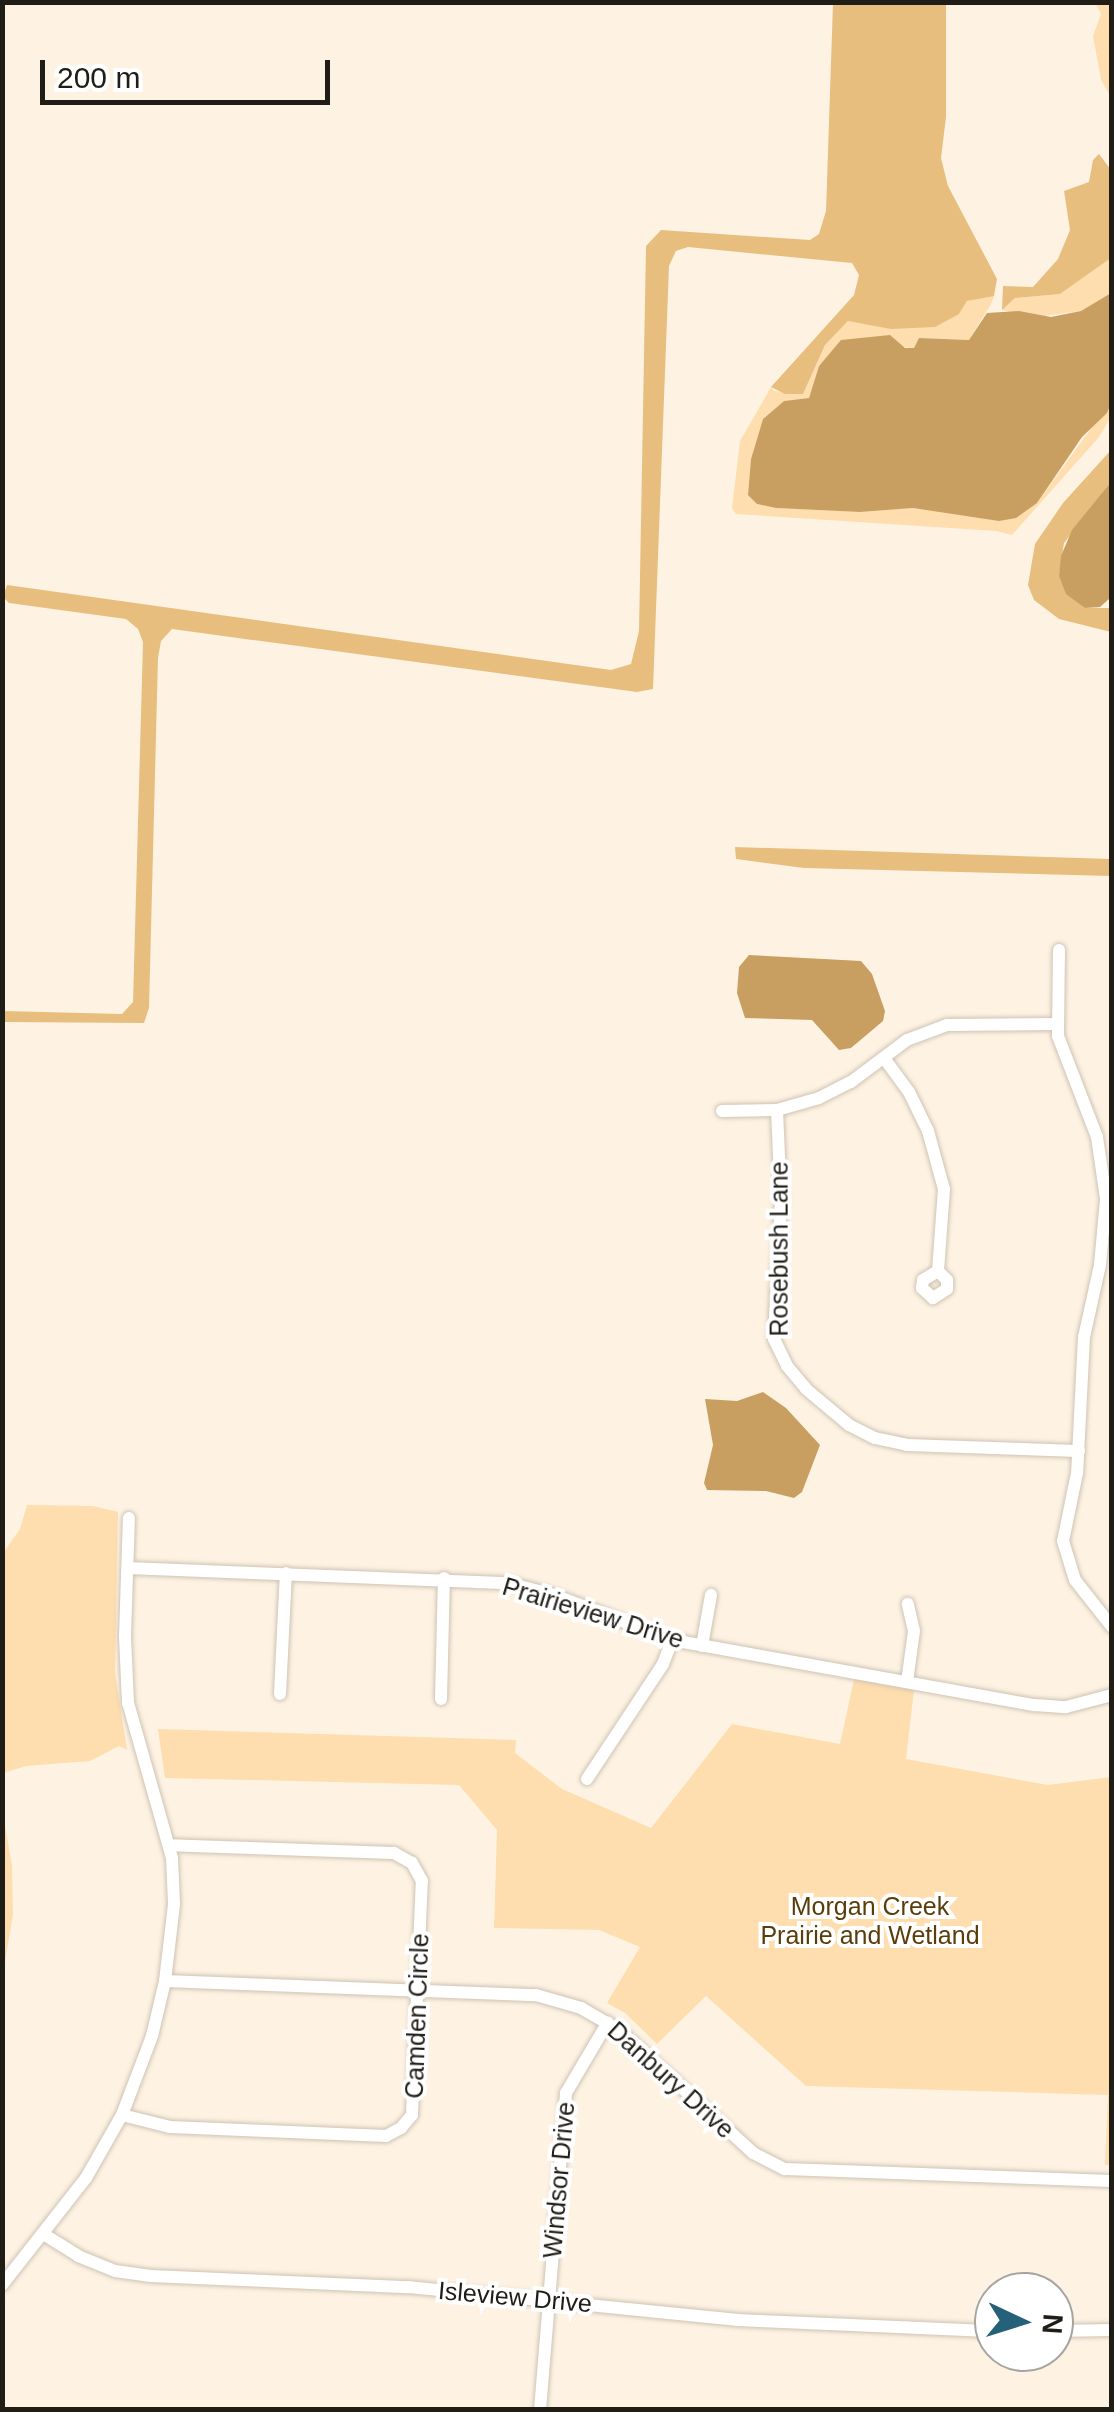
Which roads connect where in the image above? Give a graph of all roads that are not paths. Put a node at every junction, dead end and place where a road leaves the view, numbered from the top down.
1 (1059, 950) dead end
2 (1056, 1024) junction
3 (884, 1058) junction
4 (777, 1110) junction
5 (722, 1111) dead end
6 (1106, 1149) edge
7 (938, 1270) dead end
8 (1096, 1278) junction
9 (1112, 1282) edge
10 (1079, 1451) junction
11 (129, 1518) dead end
12 (128, 1568) junction
13 (286, 1573) junction
14 (444, 1578) junction
15 (711, 1594) dead end
16 (908, 1604) dead end
17 (1112, 1627) edge
18 (672, 1640) junction
19 (702, 1646) junction
20 (907, 1682) junction
21 (280, 1694) dead end
22 (1112, 1696) edge
23 (440, 1698) dead end
24 (588, 1779) dead end
25 (170, 1845) junction
26 (165, 1981) junction
27 (419, 1990) junction
28 (608, 2022) junction
29 (122, 2115) junction
30 (1112, 2181) edge
31 (45, 2234) junction
32 (2, 2285) edge
33 (548, 2300) junction
34 (974, 2330) edge
35 (1112, 2330) edge
36 (1074, 2331) edge
37 (540, 2410) edge

1 - 2 street
2 - 3 street
2 - 6 street
3 - 4 street
3 - 7 street
4 - 5 street
4 - 10 street, Rosebush Lane
6 - 8 street
8 - 9 street
8 - 10 street
10 - 17 street
11 - 12 street
12 - 13 street, Prairieview Drive
12 - 25 street
13 - 14 street, Prairieview Drive
13 - 21 street
14 - 18 street, Prairieview Drive
14 - 23 street
15 - 19 street
16 - 20 street
18 - 19 street, Prairieview Drive
18 - 24 street
19 - 20 street, Prairieview Drive
20 - 22 street, Prairieview Drive
25 - 26 street
25 - 27 street, Camden Circle
26 - 27 street, Danbury Drive
26 - 29 street
27 - 28 street, Danbury Drive
27 - 29 street, Camden Circle
28 - 30 street, Danbury Drive
28 - 33 street, Windsor Drive
29 - 31 street
31 - 32 street
31 - 33 street, Isleview Drive
33 - 34 street, Isleview Drive
33 - 37 street, Windsor Drive
35 - 36 street

